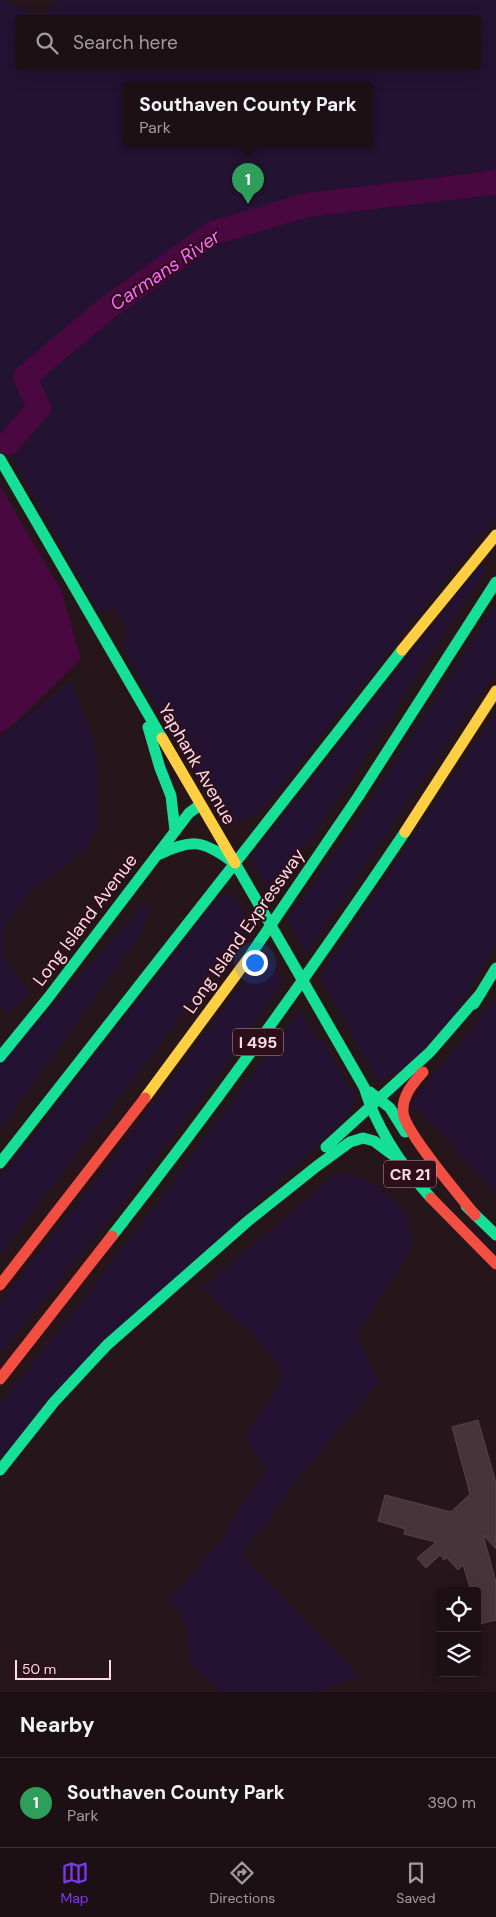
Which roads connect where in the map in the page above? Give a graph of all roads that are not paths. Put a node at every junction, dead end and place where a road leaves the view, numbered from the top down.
1 (0, 459) edge
2 (496, 535) edge
3 (496, 582) edge
4 (496, 691) edge
5 (141, 703) junction
6 (200, 805) junction
7 (175, 831) junction
8 (155, 856) junction
9 (234, 864) junction
10 (496, 968) edge
11 (481, 993) junction
12 (0, 1057) edge
13 (374, 1103) junction
14 (401, 1161) junction
15 (0, 1163) edge
16 (476, 1215) junction
17 (248, 1221) junction
18 (496, 1235) edge
19 (496, 1264) edge
20 (0, 1285) edge
21 (0, 1379) edge
22 (0, 1470) edge

1 - 5 main road, Yaphank Avenue / CR 21
2 - 9 main road
3 - 20 main road, Long Island Expressway
4 - 21 main road, I 495
5 - 6 main road, Yaphank Avenue / CR 21
5 - 7 main road
6 - 7 main road, Long Island Avenue
6 - 9 main road, Yaphank Avenue / CR 21
7 - 8 main road, Long Island Avenue
8 - 9 main road
8 - 12 main road, Long Island Avenue
9 - 13 main road, Yaphank Avenue / CR 21
9 - 15 main road
10 - 11 main road
11 - 13 main road
11 - 16 main road
13 - 14 main road, Yaphank Avenue / CR 21
13 - 16 main road, Yaphank Avenue / CR 21
13 - 17 main road
14 - 17 main road
14 - 19 main road, Yaphank Avenue / CR 21
16 - 18 main road, Yaphank Avenue / CR 21
17 - 22 main road

